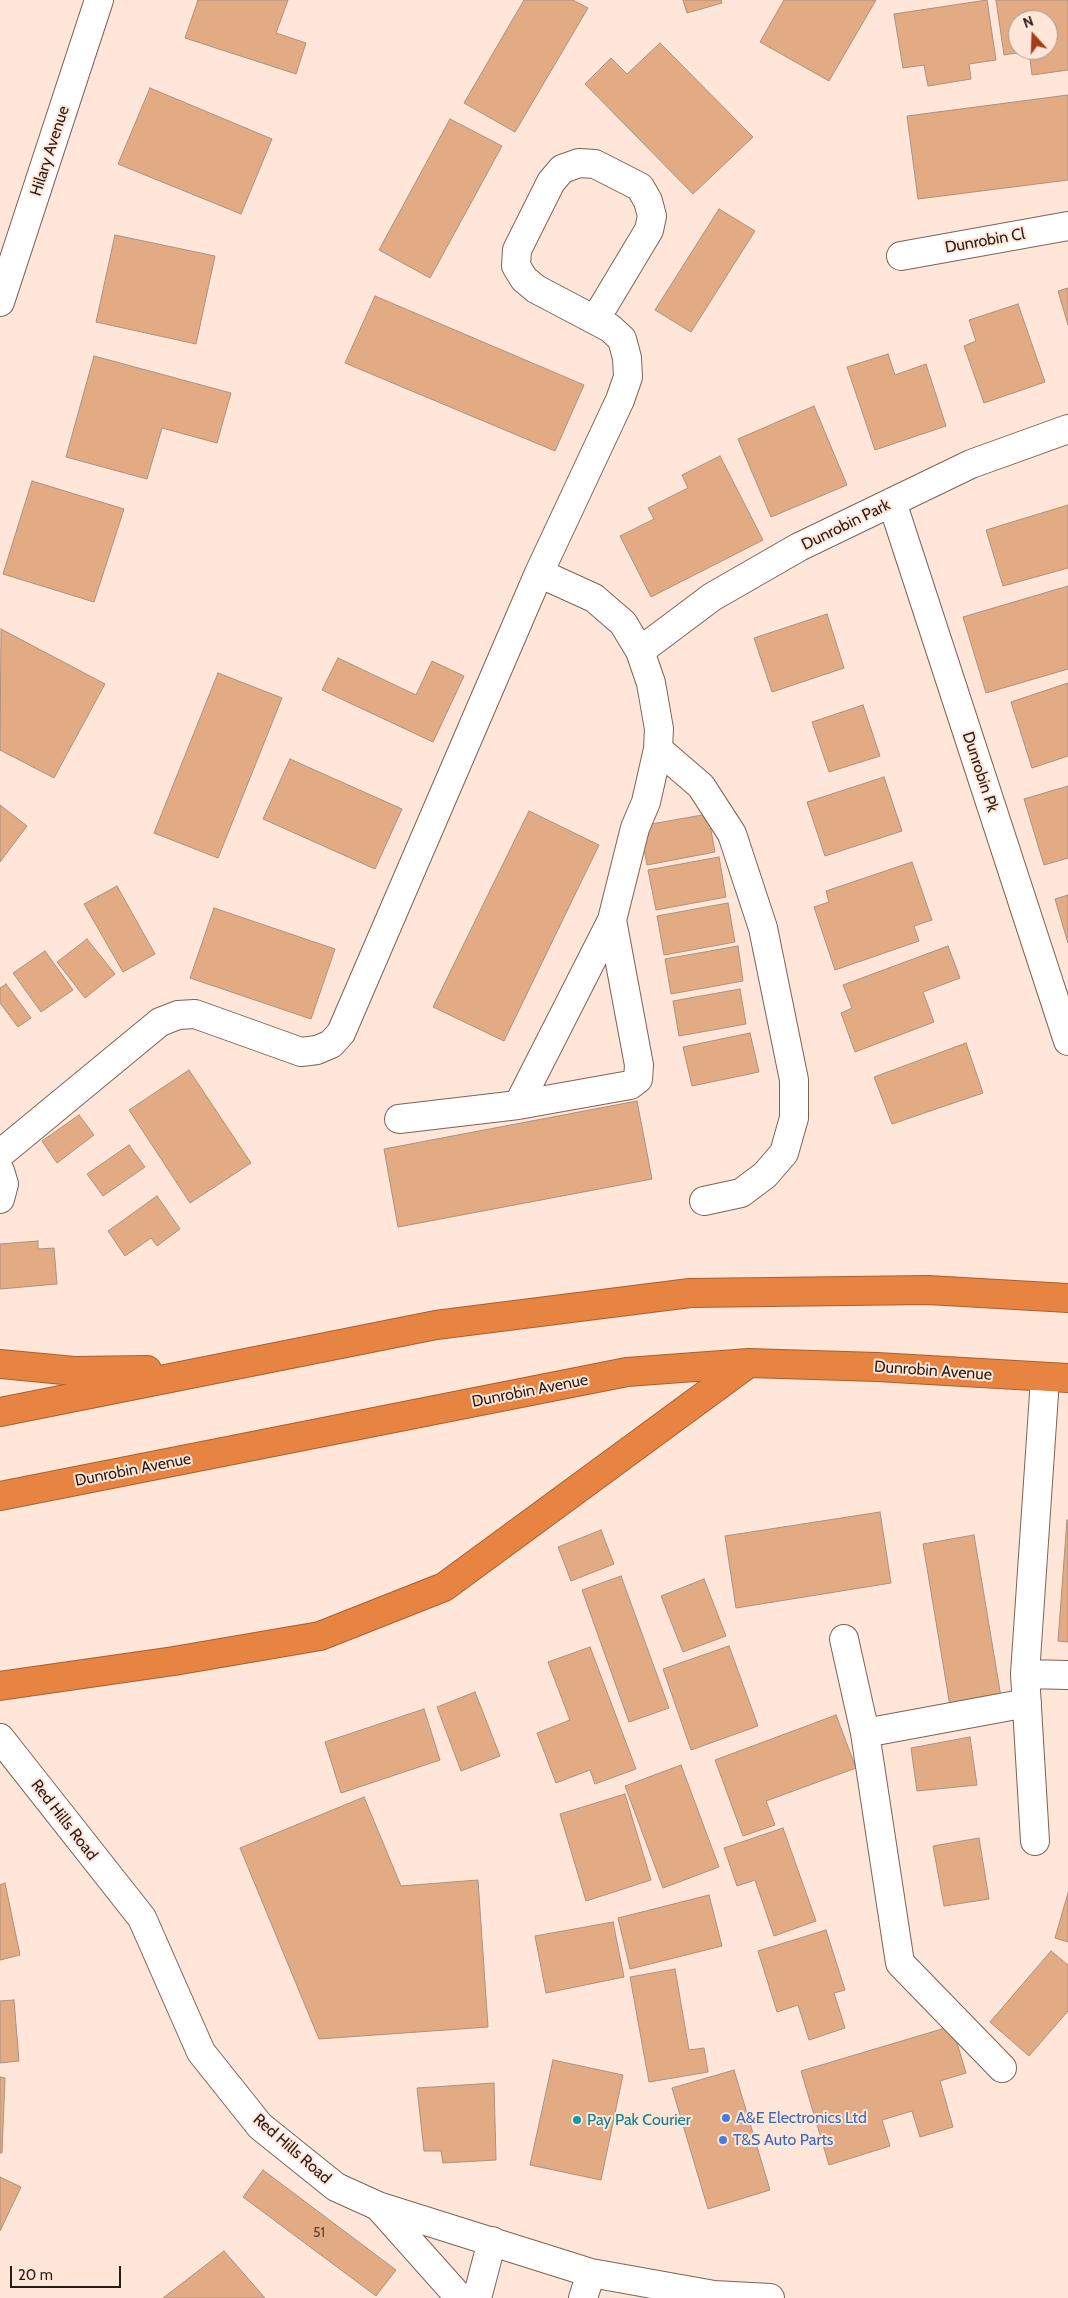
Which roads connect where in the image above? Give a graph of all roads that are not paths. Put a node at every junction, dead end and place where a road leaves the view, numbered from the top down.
1 (99, 0) edge
2 (1068, 226) edge
3 (901, 256) dead end
4 (0, 302) edge
5 (596, 320) junction
6 (1068, 429) edge
7 (892, 502) junction
8 (539, 573) junction
9 (640, 651) junction
10 (658, 749) junction
11 (612, 920) junction
12 (1068, 1041) edge
13 (518, 1106) junction
14 (399, 1119) dead end
15 (0, 1154) edge
16 (0, 1171) edge
17 (0, 1199) edge
18 (704, 1201) dead end
19 (1068, 1298) edge
20 (749, 1363) junction
21 (0, 1364) edge
22 (208, 1370) junction
23 (1057, 1378) edge
24 (0, 1412) edge
25 (0, 1496) edge
26 (844, 1639) dead end
27 (1025, 1674) junction
28 (1068, 1675) edge
29 (0, 1686) edge
30 (1027, 1704) junction
31 (865, 1733) junction
32 (0, 1738) edge
33 (1035, 1841) dead end
34 (1002, 2068) dead end
35 (378, 2206) junction
36 (492, 2241) junction
37 (587, 2285) edge
38 (460, 2298) edge
39 (477, 2298) edge
40 (770, 2298) edge

1 - 4 street, Hilary Avenue
2 - 3 street, Dunrobin Cl
5 - 5 street
5 - 8 street
6 - 7 street, Dunrobin Park
7 - 9 street, Dunrobin Park
7 - 12 street, Dunrobin Pk
8 - 9 street
8 - 15 street
9 - 10 street
10 - 11 street
10 - 18 street
11 - 13 street
11 - 13 street
13 - 14 street
16 - 17 street
19 - 22 highway
20 - 23 highway, Dunrobin Avenue
20 - 25 highway, Dunrobin Avenue
20 - 29 highway
21 - 22 highway
22 - 24 highway
23 - 27 street
26 - 31 street
27 - 28 street
27 - 30 street
30 - 31 street
30 - 33 street
31 - 34 street
32 - 35 street, Red Hills Road
35 - 36 street, Red Hills Road
35 - 38 street
36 - 37 street, Red Hills Road
36 - 39 street
37 - 40 street, Red Hills Road

